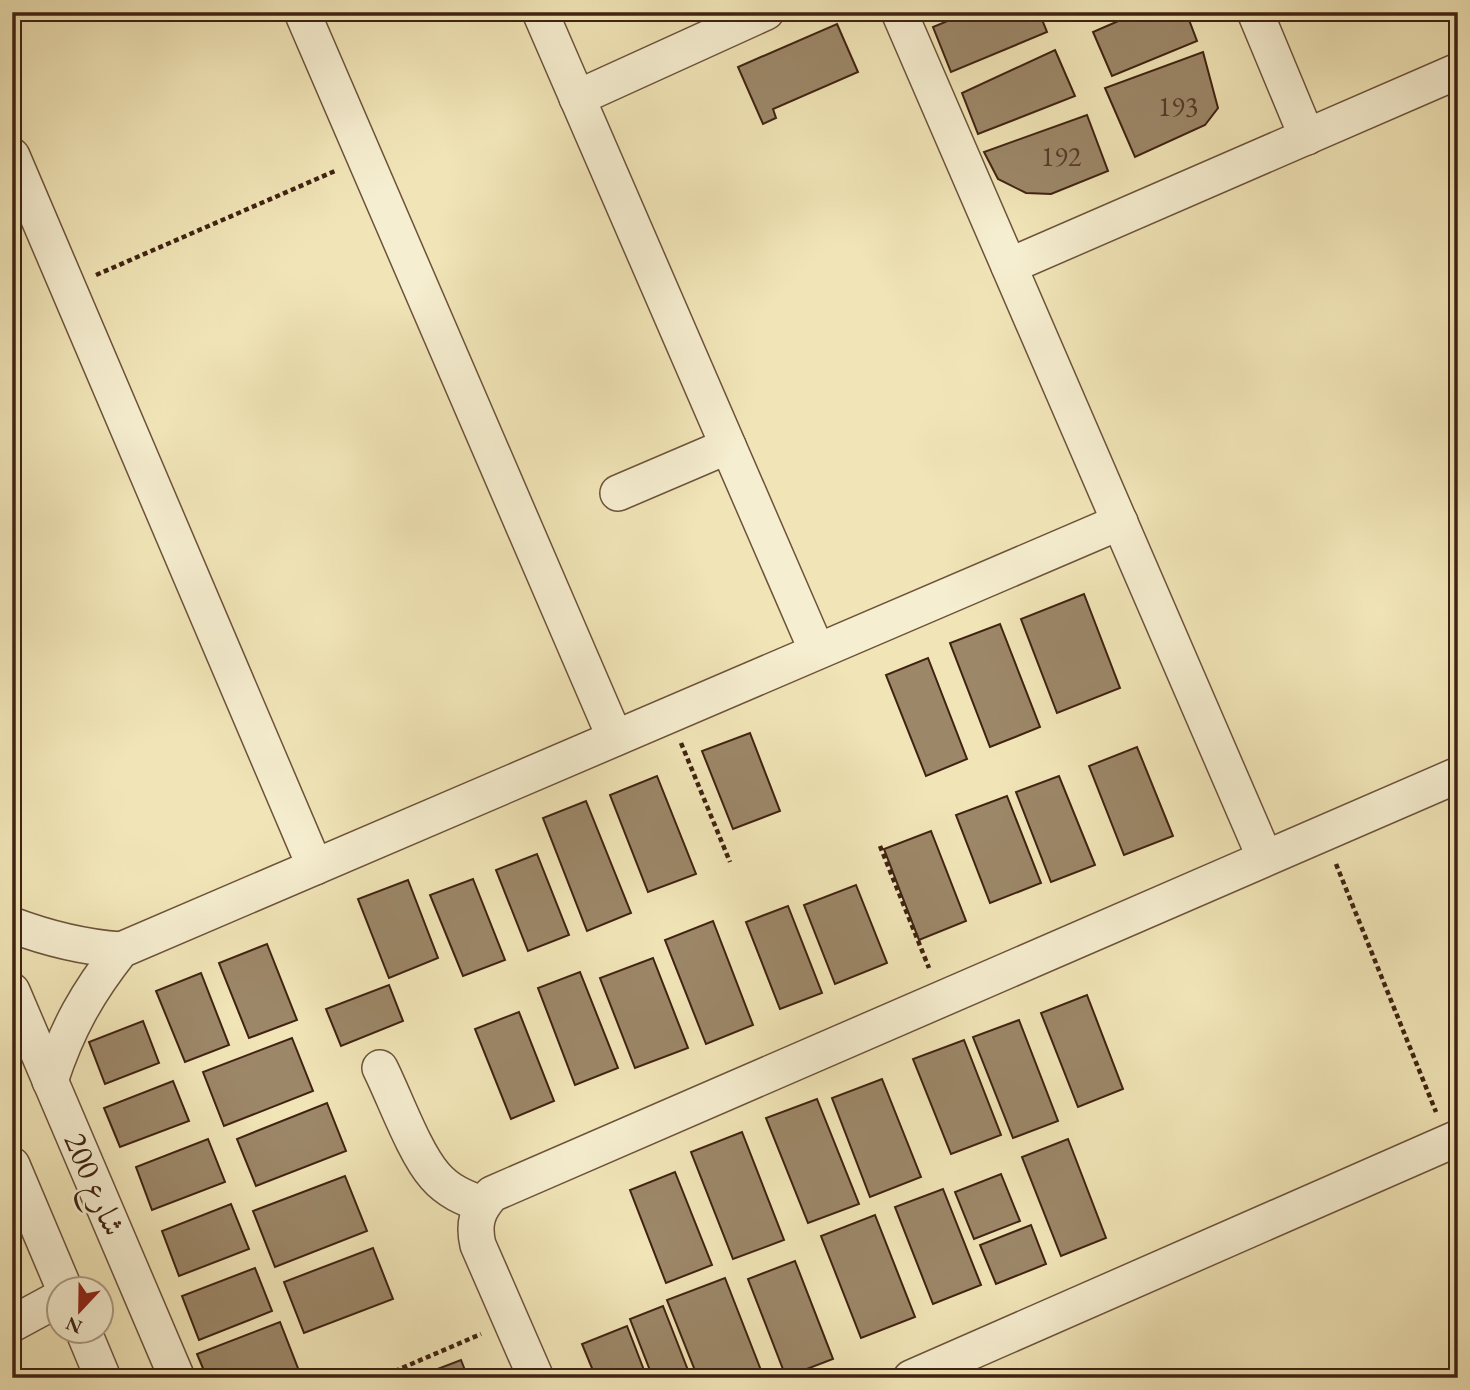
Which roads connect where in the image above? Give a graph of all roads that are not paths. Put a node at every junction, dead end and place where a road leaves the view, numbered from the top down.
1 (302, 12) edge
2 (540, 12) edge
3 (766, 12) edge
4 (900, 12) edge
5 (1255, 12) edge
6 (1458, 71) edge
7 (577, 98) junction
8 (1307, 137) junction
9 (12, 156) edge
10 (22, 207) edge
11 (1009, 266) junction
12 (728, 446) junction
13 (618, 493) dead end
14 (1120, 522) junction
15 (817, 651) junction
16 (615, 738) junction
17 (1458, 775) edge
18 (1265, 858) junction
19 (314, 867) junction
20 (12, 925) edge
21 (121, 950) junction
22 (12, 991) edge
23 (380, 1068) dead end
24 (50, 1081) junction
25 (1453, 1140) edge
26 (12, 1165) edge
27 (482, 1204) junction
28 (58, 1274) edge
29 (46, 1306) edge
30 (12, 1324) edge
31 (89, 1344) edge
32 (103, 1378) edge
33 (177, 1378) edge
34 (536, 1378) edge
35 (911, 1378) edge

1 - 16 street
2 - 7 street
3 - 7 street
4 - 11 street
5 - 8 street
6 - 8 street
7 - 12 street
8 - 11 street
9 - 10 street
10 - 19 street
11 - 14 street
12 - 13 street
12 - 15 street
14 - 15 street
14 - 18 street
15 - 16 street
16 - 19 street
17 - 18 street
18 - 27 street
19 - 21 street
20 - 21 street
21 - 24 street
22 - 24 street, شارع 200
23 - 27 street
24 - 33 street, شارع 200
25 - 35 street
26 - 28 street
27 - 34 street
29 - 30 street
31 - 32 street

